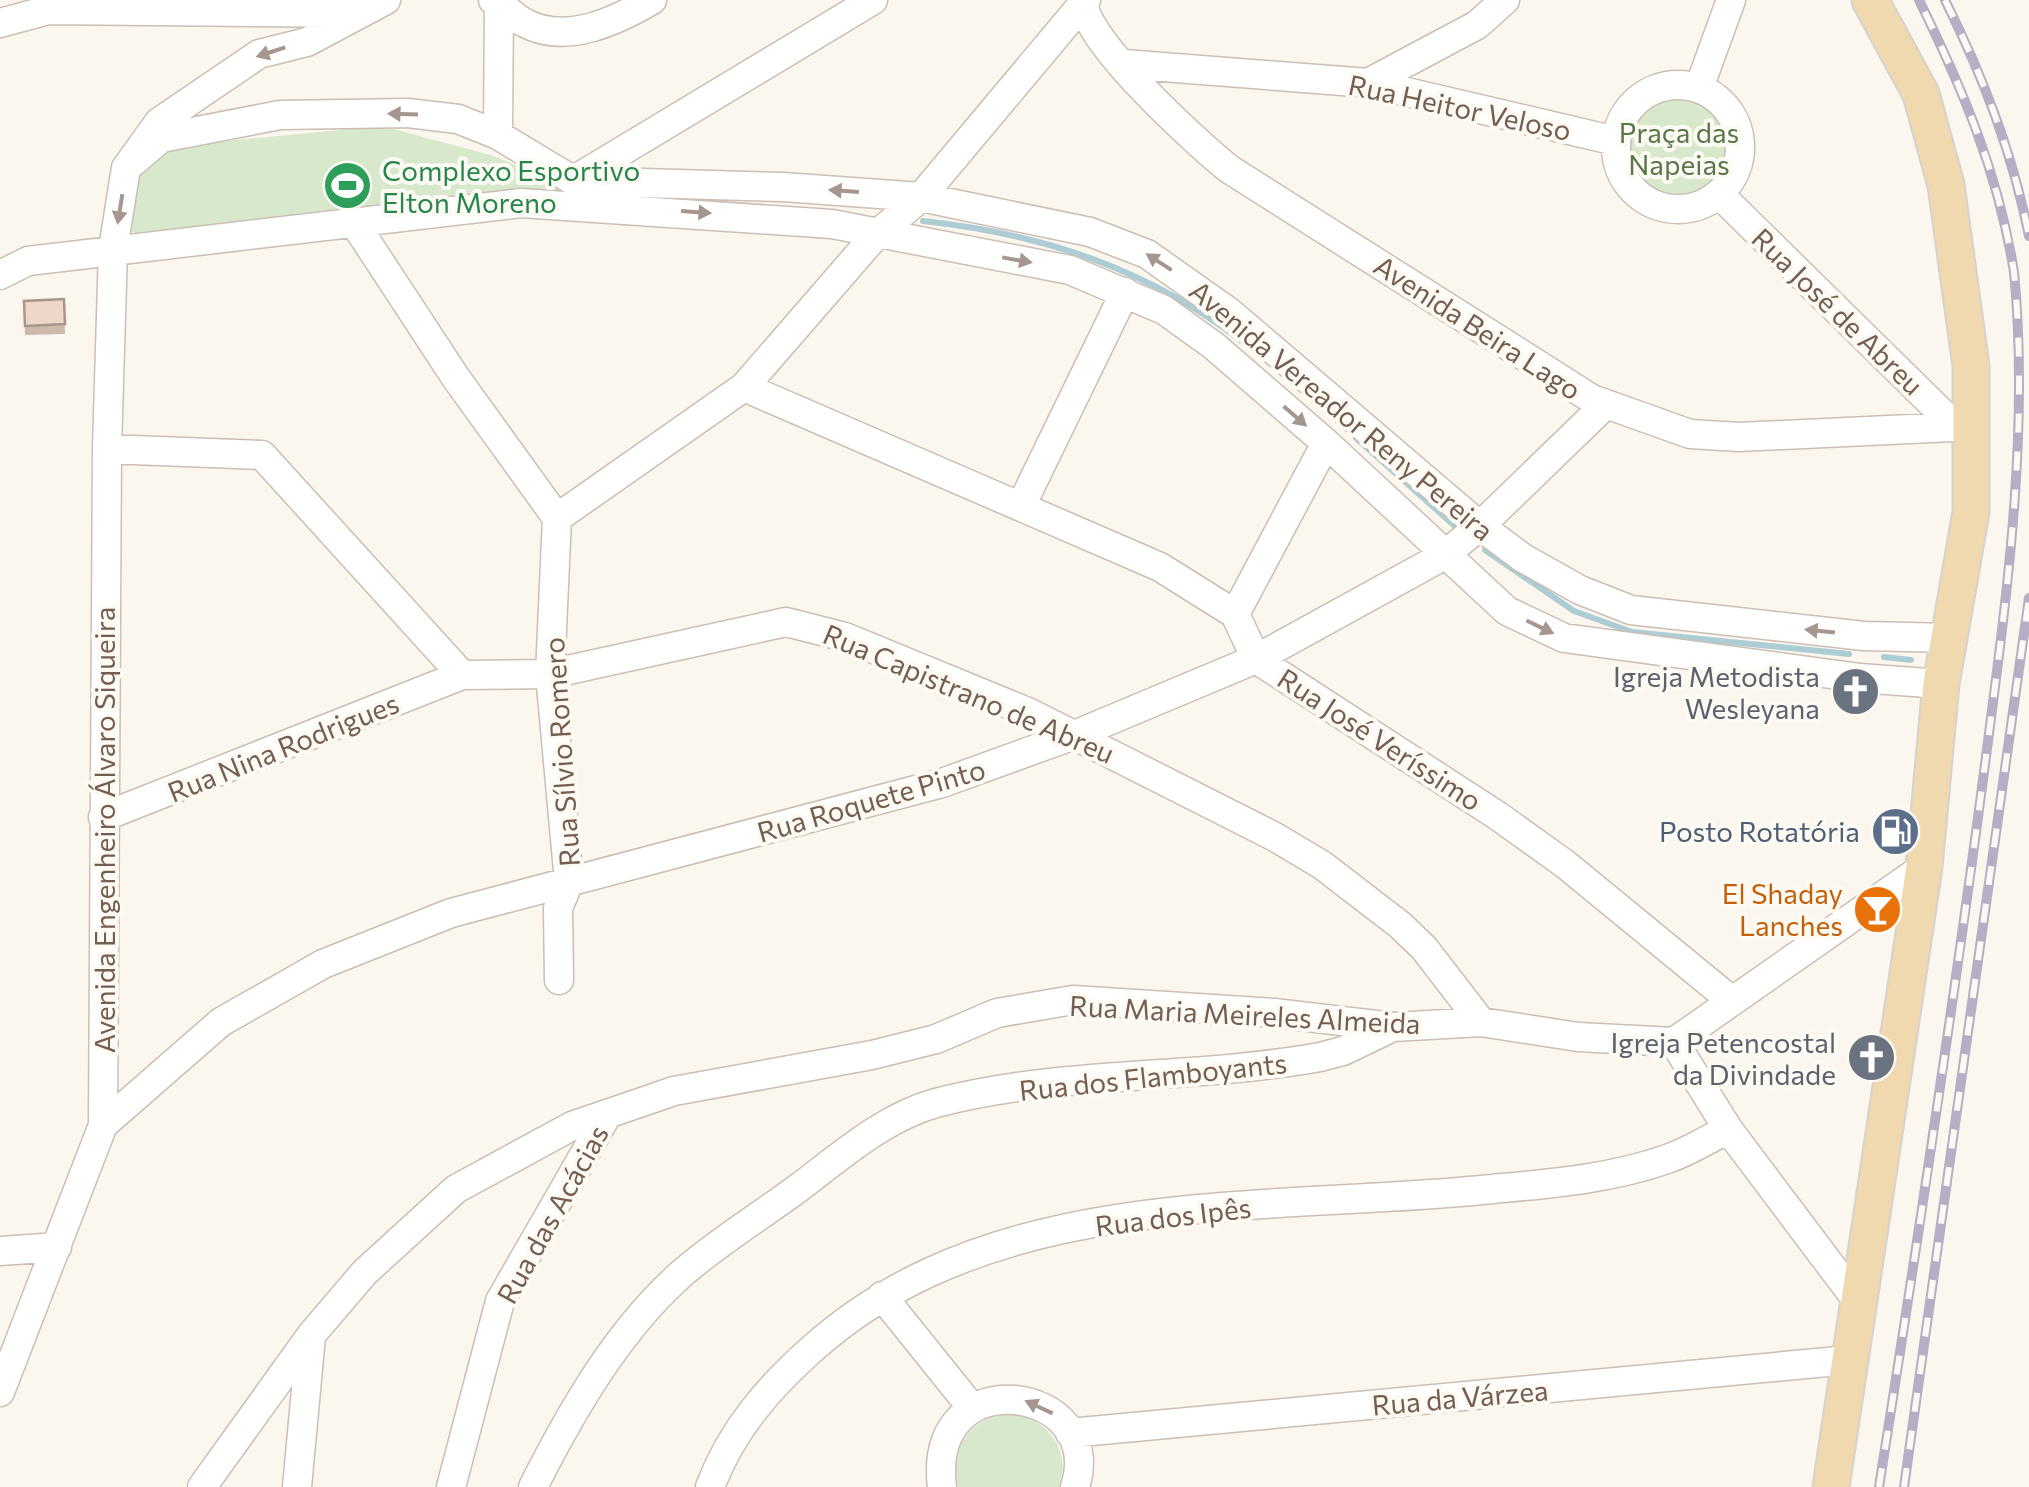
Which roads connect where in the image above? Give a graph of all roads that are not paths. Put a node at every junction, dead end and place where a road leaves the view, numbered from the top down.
1 (386, 0) edge
2 (652, 0) edge
3 (872, 0) edge
4 (1505, 0) edge
5 (1731, 0) edge
6 (1870, 0) edge
7 (497, 1) edge
8 (1084, 1) edge
9 (360, 13) junction
10 (0, 23) edge
11 (1124, 64) junction
12 (1368, 83) junction
13 (1699, 88) junction
14 (498, 134) junction
15 (1616, 140) junction
16 (126, 168) junction
17 (574, 181) junction
18 (1719, 194) junction
19 (921, 197) junction
20 (356, 224) junction
21 (876, 236) junction
22 (113, 249) junction
23 (0, 276) edge
24 (1125, 292) junction
25 (744, 386) junction
26 (1606, 404) junction
27 (1964, 427) junction
28 (1326, 444) junction
29 (107, 449) junction
30 (1021, 506) junction
31 (557, 518) junction
32 (1480, 526) junction
33 (1443, 556) junction
34 (1236, 614) junction
35 (1864, 636) junction
36 (1952, 638) junction
37 (1256, 659) junction
38 (550, 674) junction
39 (462, 676) junction
40 (1860, 678) junction
41 (1941, 684) junction
42 (1077, 734) junction
43 (103, 817) junction
44 (1924, 867) junction
45 (569, 882) junction
46 (559, 980) dead end
47 (1732, 1001) junction
48 (1481, 1022) junction
49 (1393, 1027) junction
50 (1674, 1042) junction
51 (607, 1115) junction
52 (103, 1125) junction
53 (1728, 1129) junction
54 (58, 1248) junction
55 (0, 1251) edge
56 (882, 1296) junction
57 (1859, 1303) junction
58 (312, 1334) junction
59 (1849, 1360) junction
60 (0, 1392) edge
61 (972, 1408) junction
62 (1070, 1433) junction
63 (202, 1487) edge
64 (297, 1487) edge
65 (451, 1487) edge
66 (533, 1487) edge
67 (710, 1487) edge
68 (942, 1487) edge
69 (1075, 1487) edge
70 (1831, 1487) edge

1 - 9 street
2 - 7 street
3 - 17 street
4 - 12 street
5 - 13 street
6 - 27 main road
7 - 14 street
8 - 11 street, Avenida Beira Lago
8 - 19 street
9 - 10 street
9 -> 16 street
11 - 12 street, Rua Heitor Veloso
11 - 26 street, Avenida Beira Lago
12 - 15 street, Rua Heitor Veloso
13 - 15 street
13 - 18 street
14 -> 16 street
14 - 17 street
15 - 18 street
16 -> 22 street
19 -> 17 street, Avenida Vereador Reny Pereira
18 - 27 street, Rua José de Abreu
19 - 21 street
32 -> 19 street, Avenida Vereador Reny Pereira
20 -> 21 street, Avenida Vereador Reny Pereira
20 - 22 street, Avenida Vereador Reny Pereira
20 - 31 street
21 -> 24 street, Avenida Vereador Reny Pereira
21 - 25 street
22 - 23 street, Avenida Vereador Reny Pereira
22 - 29 street, Avenida Engenheiro Álvaro Siqueira
24 -> 28 street, Avenida Vereador Reny Pereira
24 - 30 street
25 - 30 street
25 - 31 street
26 - 27 street, Avenida Beira Lago
26 - 32 street, Rua Roquete Pinto
27 - 36 main road
28 - 33 street, Avenida Vereador Reny Pereira
28 - 34 street
29 - 39 street
29 - 43 street, Avenida Engenheiro Álvaro Siqueira
30 - 34 street
31 - 38 street, Rua Sílvio Romero
32 - 33 street, Rua Roquete Pinto
35 -> 32 street, Avenida Vereador Reny Pereira
33 - 37 street, Rua Roquete Pinto
33 -> 40 street, Avenida Vereador Reny Pereira
34 - 37 street, Rua José Veríssimo
35 - 36 street, Avenida Vereador Reny Pereira
35 - 40 street
36 - 41 main road
37 - 42 street, Rua Roquete Pinto
37 - 47 street, Rua José Veríssimo
38 - 39 street, Rua Capistrano de Abreu
38 - 42 street, Rua Capistrano de Abreu
38 - 45 street, Rua Sílvio Romero
39 - 43 street, Rua Nina Rodrigues
40 - 41 street, Avenida Vereador Reny Pereira
41 - 44 main road
42 - 45 street, Rua Roquete Pinto
42 - 48 street, Rua Capistrano de Abreu
43 - 52 street, Avenida Engenheiro Álvaro Siqueira
44 - 47 street
44 - 57 main road
45 - 46 street, Rua Sílvio Romero
45 - 52 street, Rua Roquete Pinto
47 - 50 street
48 - 49 street, Rua Maria Meireles Almeida
48 - 50 street, Rua Maria Meireles Almeida
49 - 51 street, Rua Maria Meireles Almeida
49 - 66 street, Rua dos Flamboyants
50 - 53 street
51 - 58 street, Rua Maria Meireles Almeida
51 - 65 street, Rua das Acácias
52 - 54 street, Avenida Engenheiro Álvaro Siqueira
53 - 56 street, Rua dos Ipês
53 - 57 street
54 - 55 street
54 - 60 street, Avenida Engenheiro Álvaro Siqueira
56 - 61 street
56 - 67 street, Rua dos Ipês
57 - 59 main road
58 - 63 street, Rua Maria Meireles Almeida
58 - 64 street
59 - 62 street, Rua da Várzea
59 - 70 main road
62 -> 61 street
61 - 68 street
62 - 69 street

